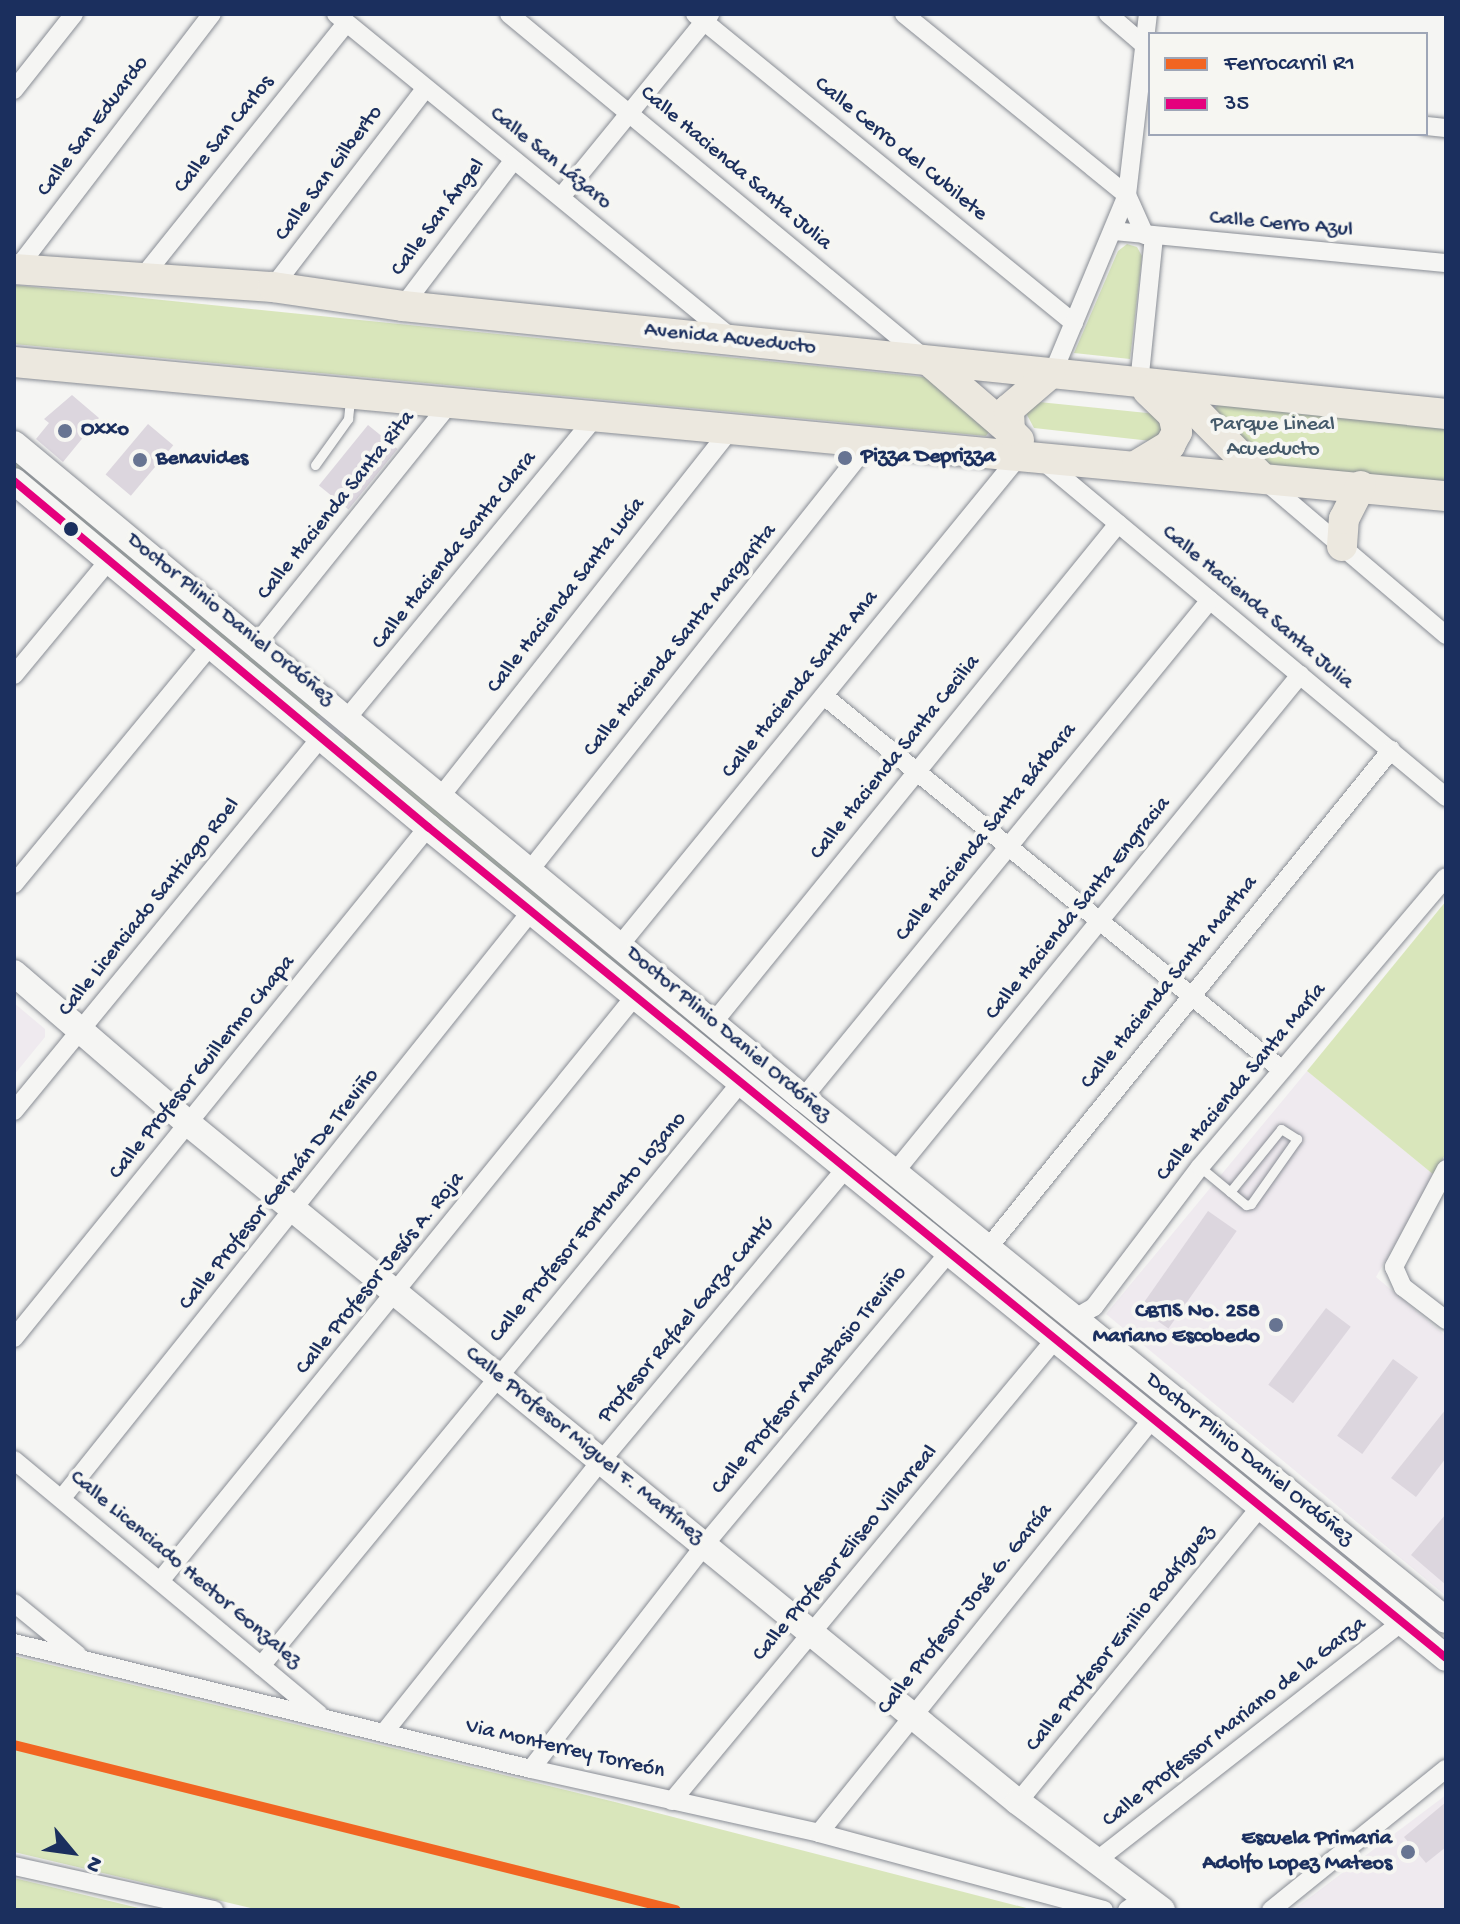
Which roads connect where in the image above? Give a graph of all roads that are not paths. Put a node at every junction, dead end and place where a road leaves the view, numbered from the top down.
1 (74, 14) edge
2 (212, 14) edge
3 (509, 14) edge
4 (904, 14) edge
5 (1108, 14) edge
6 (1148, 14) edge
7 (703, 16) edge
8 (341, 18) edge
9 (1144, 45) junction
10 (425, 89) junction
11 (14, 90) edge
12 (1144, 98) edge
13 (631, 113) junction
14 (514, 160) junction
15 (1127, 195) junction
16 (561, 197) junction
17 (1113, 231) junction
18 (1149, 236) junction
19 (1446, 263) edge
20 (15, 270) edge
21 (142, 278) junction
22 (273, 287) junction
23 (403, 306) junction
24 (1074, 323) junction
25 (735, 341) junction
26 (929, 361) junction
27 (14, 362) edge
28 (1051, 374) junction
29 (1139, 384) junction
30 (1173, 388) junction
31 (351, 391) junction
32 (452, 401) junction
33 (598, 414) junction
34 (1446, 414) edge
35 (732, 427) junction
36 (870, 442) junction
37 (14, 444) edge
38 (1022, 448) junction
39 (315, 465) dead end
40 (1137, 465) junction
41 (1261, 477) junction
42 (14, 481) edge
43 (1361, 486) junction
44 (1446, 496) edge
45 (1118, 524) junction
46 (1342, 546) junction
47 (110, 559) junction
48 (1210, 600) junction
49 (1446, 635) edge
50 (258, 642) junction
51 (212, 644) junction
52 (14, 675) edge
53 (1300, 675) junction
54 (824, 696) junction
55 (348, 717) junction
56 (322, 736) junction
57 (1391, 750) junction
58 (916, 771) junction
59 (441, 796) junction
60 (1446, 797) edge
61 (428, 827) junction
62 (1005, 847) junction
63 (530, 870) junction
64 (1446, 877) edge
65 (14, 884) edge
66 (532, 910) junction
67 (1098, 922) junction
68 (620, 945) junction
69 (14, 973) edge
70 (635, 996) junction
71 (1188, 997) junction
72 (713, 1023) junction
73 (82, 1028) junction
74 (1282, 1070) junction
75 (742, 1081) junction
76 (803, 1098) junction
77 (14, 1111) edge
78 (189, 1124) junction
79 (847, 1167) junction
80 (1200, 1167) junction
81 (1446, 1169) edge
82 (894, 1173) junction
83 (1230, 1192) junction
84 (295, 1211) junction
85 (988, 1248) junction
86 (950, 1251) junction
87 (397, 1294) junction
88 (1075, 1318) junction
89 (1446, 1320) edge
90 (1057, 1337) junction
91 (14, 1338) edge
92 (498, 1377) junction
93 (1153, 1418) junction
94 (14, 1460) edge
95 (601, 1461) junction
96 (62, 1498) junction
97 (1261, 1506) junction
98 (706, 1543) junction
99 (160, 1581) junction
100 (14, 1603) edge
101 (1443, 1611) edge
102 (1402, 1622) junction
103 (812, 1634) junction
104 (14, 1643) edge
105 (1446, 1658) edge
106 (83, 1659) junction
107 (261, 1666) junction
108 (911, 1715) junction
109 (324, 1718) junction
110 (386, 1730) junction
111 (531, 1769) junction
112 (1446, 1769) edge
113 (672, 1801) junction
114 (1018, 1802) junction
115 (819, 1833) junction
116 (1096, 1861) junction
117 (14, 1866) edge
118 (1144, 1906) edge
119 (214, 1910) edge
120 (1104, 1910) edge
121 (1271, 1910) edge

1 - 11 street
2 - 20 street, Calle San Eduardo
3 - 13 street, Calle Hacienda Santa Julia
4 - 15 street
5 - 9 street
6 - 9 street
7 - 13 street
7 - 24 street, Calle Cerro del Cubilete
8 - 10 street, Calle San Lázaro
8 - 21 street, Calle San Carlos
9 - 12 street
10 - 14 street, Calle San Lázaro
10 - 22 street, Calle San Gilberto
12 - 15 street
13 - 16 street
13 - 26 street, Calle Hacienda Santa Julia
14 - 16 street, Calle San Lázaro
14 - 23 street, Calle San Ángel
15 - 17 street
15 - 18 street
16 - 25 street, Calle San Lázaro
17 - 18 street, Calle Cerro Azul
17 - 24 street
18 - 19 street, Calle Cerro Azul
18 - 29 street
20 - 21 main road, Avenida Acueducto
21 - 22 main road, Avenida Acueducto
22 - 23 main road, Avenida Acueducto
23 - 25 main road, Avenida Acueducto
24 - 28 street
25 - 26 main road, Avenida Acueducto
26 - 28 main road, Avenida Acueducto
26 - 38 main road
27 - 31 main road
28 - 29 main road, Avenida Acueducto
28 - 38 main road
29 - 30 main road, Avenida Acueducto
29 - 40 main road
30 - 34 main road, Avenida Acueducto
30 - 41 main road
31 - 32 main road
31 - 39 lane
32 - 33 main road
32 - 50 street, Calle Hacienda Santa Rita
33 - 35 main road
33 - 55 street, Calle Hacienda Santa Clara
35 - 36 main road
35 - 59 street, Calle Hacienda Santa Lucía
36 - 38 main road
36 - 63 street, Calle Hacienda Santa Margarita
37 - 50 street, Doctor Plinio Daniel Ordóñez
38 - 40 main road
38 - 45 street, Calle Hacienda Santa Julia
38 - 54 street, Calle Hacienda Santa Ana
40 - 41 main road
41 - 43 main road
41 - 46 street
42 - 47 street, Doctor Plinio Daniel Ordóñez
43 - 44 main road
43 - 46 main road
45 - 48 street, Calle Hacienda Santa Julia
45 - 58 street, Calle Hacienda Santa Cecilia
46 - 49 street
47 - 51 street, Doctor Plinio Daniel Ordóñez
47 - 52 street
48 - 53 street, Calle Hacienda Santa Julia
48 - 62 street, Calle Hacienda Santa Bárbara
50 - 55 street, Doctor Plinio Daniel Ordóñez
51 - 56 street, Doctor Plinio Daniel Ordóñez
51 - 65 street
53 - 57 street, Calle Hacienda Santa Julia
53 - 67 street, Calle Hacienda Santa Engracia
54 - 58 street
54 - 68 street, Calle Hacienda Santa Ana
55 - 56 street
55 - 59 street, Doctor Plinio Daniel Ordóñez
56 - 61 street, Doctor Plinio Daniel Ordóñez
56 - 73 street, Calle Licenciado Santiago Roel
57 - 60 street, Calle Hacienda Santa Julia
57 - 71 street, Calle Hacienda Santa Martha
58 - 62 street
58 - 72 street, Calle Hacienda Santa Cecilia
59 - 63 street, Doctor Plinio Daniel Ordóñez
61 - 66 street, Doctor Plinio Daniel Ordóñez
61 - 78 street, Calle Profesor Guillermo Chapa
62 - 67 street
62 - 76 street, Calle Hacienda Santa Bárbara
63 - 68 street, Doctor Plinio Daniel Ordóñez
64 - 74 street, Calle Hacienda Santa María
66 - 70 street, Doctor Plinio Daniel Ordóñez
66 - 84 street, Calle Profesor Germán De Treviño
67 - 71 street
67 - 82 street, Calle Hacienda Santa Engracia
68 - 72 street, Doctor Plinio Daniel Ordóñez
69 - 73 street, Calle Profesor Miguel F. Martínez
70 - 75 street, Doctor Plinio Daniel Ordóñez
70 - 87 street, Calle Profesor Jesús A. Roja
71 - 74 street
71 - 85 street, Calle Hacienda Santa Martha
72 - 76 street, Doctor Plinio Daniel Ordóñez
73 - 77 street, Calle Licenciado Santiago Roel
73 - 78 street, Calle Profesor Miguel F. Martínez
74 - 80 street, Calle Hacienda Santa María
75 - 79 street, Doctor Plinio Daniel Ordóñez
75 - 92 street, Calle Profesor Fortunato Lozano
76 - 82 street, Doctor Plinio Daniel Ordóñez
78 - 84 street, Calle Profesor Miguel F. Martínez
78 - 91 street, Calle Profesor Guillermo Chapa
79 - 86 street, Doctor Plinio Daniel Ordóñez
79 - 95 street, Profesor Rafael Garza Cantú
80 - 83 lane
80 - 88 street, Calle Hacienda Santa María
81 - 89 street
82 - 85 street, Doctor Plinio Daniel Ordóñez
83 - 83 lane
84 - 87 street, Calle Profesor Miguel F. Martínez
84 - 96 street, Calle Profesor Germán De Treviño
85 - 88 street, Doctor Plinio Daniel Ordóñez
86 - 90 street, Doctor Plinio Daniel Ordóñez
86 - 98 street, Calle Profesor Anastasio Treviño
87 - 92 street, Calle Profesor Miguel F. Martínez
87 - 99 street, Calle Profesor Jesús A. Roja
88 - 90 street
88 - 101 street, Doctor Plinio Daniel Ordóñez
90 - 93 street, Doctor Plinio Daniel Ordóñez
90 - 103 street, Calle Profesor Eliseo Villarreal
92 - 95 street, Calle Profesor Miguel F. Martínez
92 - 107 street, Calle Profesor Fortunato Lozano
93 - 97 street, Doctor Plinio Daniel Ordóñez
93 - 108 street, Calle Profesor José G. García
94 - 96 street, Calle Licenciado Hector Gonzalez
95 - 98 street, Calle Profesor Miguel F. Martínez
95 - 110 street, Profesor Rafael Garza Cantú
96 - 99 street, Calle Licenciado Hector Gonzalez
97 - 102 street, Doctor Plinio Daniel Ordóñez
97 - 114 street, Calle Profesor Emilio Rodríguez
98 - 103 street, Calle Profesor Miguel F. Martínez
98 - 111 street, Calle Profesor Anastasio Treviño
99 - 107 street, Calle Licenciado Hector Gonzalez
100 - 106 street
102 - 105 street, Doctor Plinio Daniel Ordóñez
102 - 116 street, Calle Professor Mariano de la Garza
103 - 108 street, Calle Profesor Miguel F. Martínez
103 - 113 street, Calle Profesor Eliseo Villarreal
104 - 106 street, Via Monterrey Torreón
106 - 109 street, Via Monterrey Torreón
107 - 109 street, Calle Licenciado Hector Gonzalez
108 - 114 street, Calle Profesor Miguel F. Martínez
108 - 115 street, Calle Profesor José G. García
109 - 110 street, Via Monterrey Torreón
110 - 111 street, Via Monterrey Torreón
111 - 113 street, Via Monterrey Torreón
112 - 121 street
113 - 115 street, Via Monterrey Torreón
114 - 116 street, Calle Profesor Miguel F. Martínez
115 - 120 street, Via Monterrey Torreón
116 - 118 street, Calle Profesor Miguel F. Martínez
117 - 119 street

